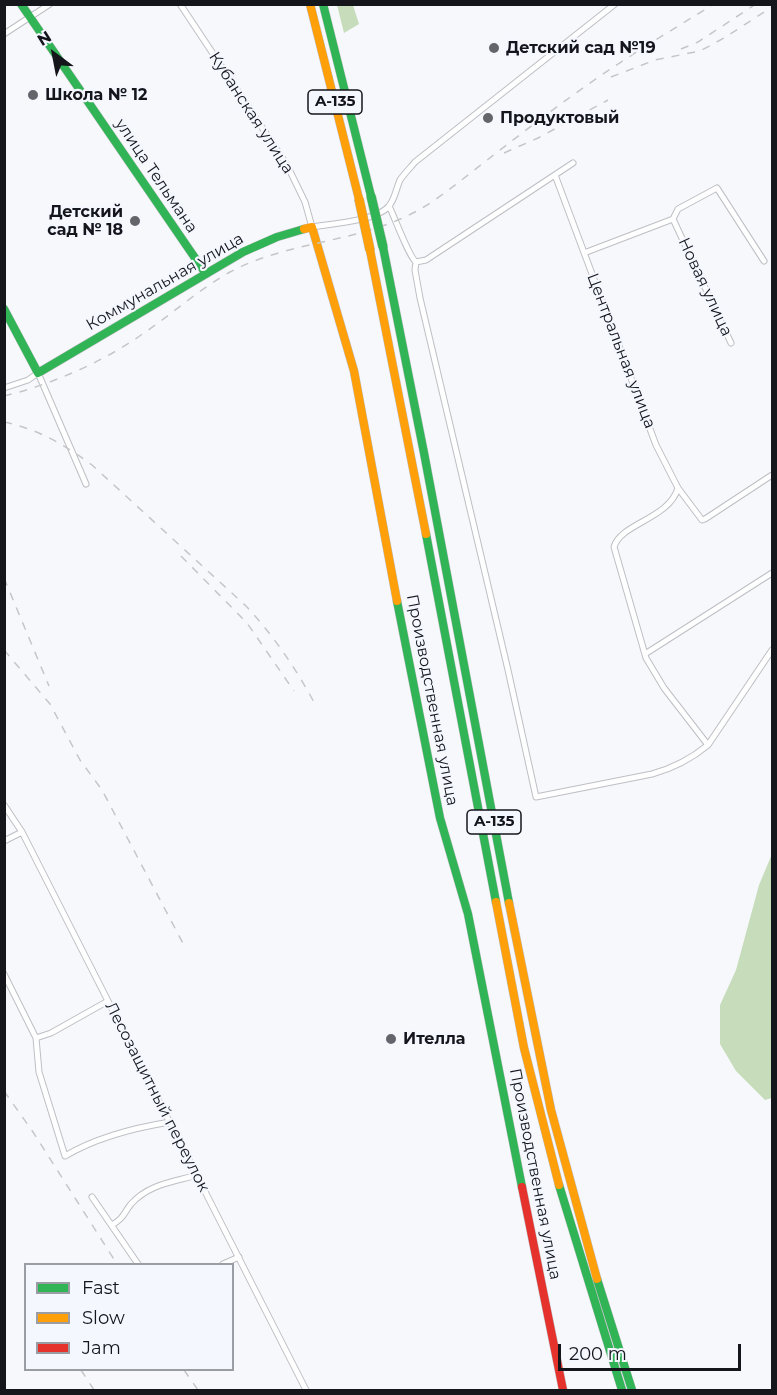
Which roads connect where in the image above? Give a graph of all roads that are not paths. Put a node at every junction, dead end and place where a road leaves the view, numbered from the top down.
1 (21, 4) edge
2 (50, 4) edge
3 (180, 4) edge
4 (310, 4) edge
5 (323, 4) edge
6 (615, 4) edge
7 (30, 18) junction
8 (4, 34) edge
9 (573, 163) dead end
10 (555, 174) junction
11 (389, 206) junction
12 (672, 219) junction
13 (312, 227) junction
14 (584, 253) junction
15 (764, 261) dead end
16 (416, 262) junction
17 (206, 274) junction
18 (4, 309) edge
19 (731, 343) dead end
20 (38, 373) junction
21 (4, 388) edge
22 (772, 475) edge
23 (86, 484) dead end
24 (678, 488) junction
25 (772, 573) edge
26 (772, 650) edge
27 (645, 654) junction
28 (708, 745) junction
29 (4, 805) edge
30 (22, 832) junction
31 (4, 841) edge
32 (4, 974) edge
33 (108, 1001) junction
34 (36, 1038) junction
35 (170, 1122) junction
36 (197, 1175) junction
37 (92, 1197) dead end
38 (112, 1225) junction
39 (239, 1257) junction
40 (137, 1263) edge
41 (226, 1263) edge
42 (306, 1390) edge
43 (563, 1390) edge
44 (622, 1390) edge
45 (632, 1390) edge

1 - 7 main road, улица Тельмана
2 - 7 street
3 - 13 street, Кубанская улица
4 - 44 main road, А-135, bridge
5 - 45 main road, А-135, bridge
6 - 11 street
7 - 8 street
7 - 17 main road, улица Тельмана
9 - 10 street
10 - 14 street, Центральная улица
10 - 16 street
11 - 13 street
11 - 16 street
12 - 14 street, Новая улица
12 - 15 street
12 - 19 street, Новая улица
13 - 17 main road, Коммунальная улица
13 - 43 main road, Производственная улица
14 - 24 street, Центральная улица
16 - 28 street
17 - 20 main road, Коммунальная улица
18 - 20 main road
20 - 21 street
20 - 23 street
22 - 24 street, Центральная улица
24 - 27 street
25 - 27 street
26 - 28 street
27 - 28 street
29 - 30 street, Лесозащитный переулок
30 - 31 street
30 - 33 street, Лесозащитный переулок
32 - 34 street
33 - 34 street
33 - 35 street, Лесозащитный переулок
34 - 35 street
35 - 36 street, Лесозащитный переулок
36 - 38 street
36 - 39 street, Лесозащитный переулок
37 - 38 street
38 - 40 street
39 - 41 street
39 - 42 street, Лесозащитный переулок

